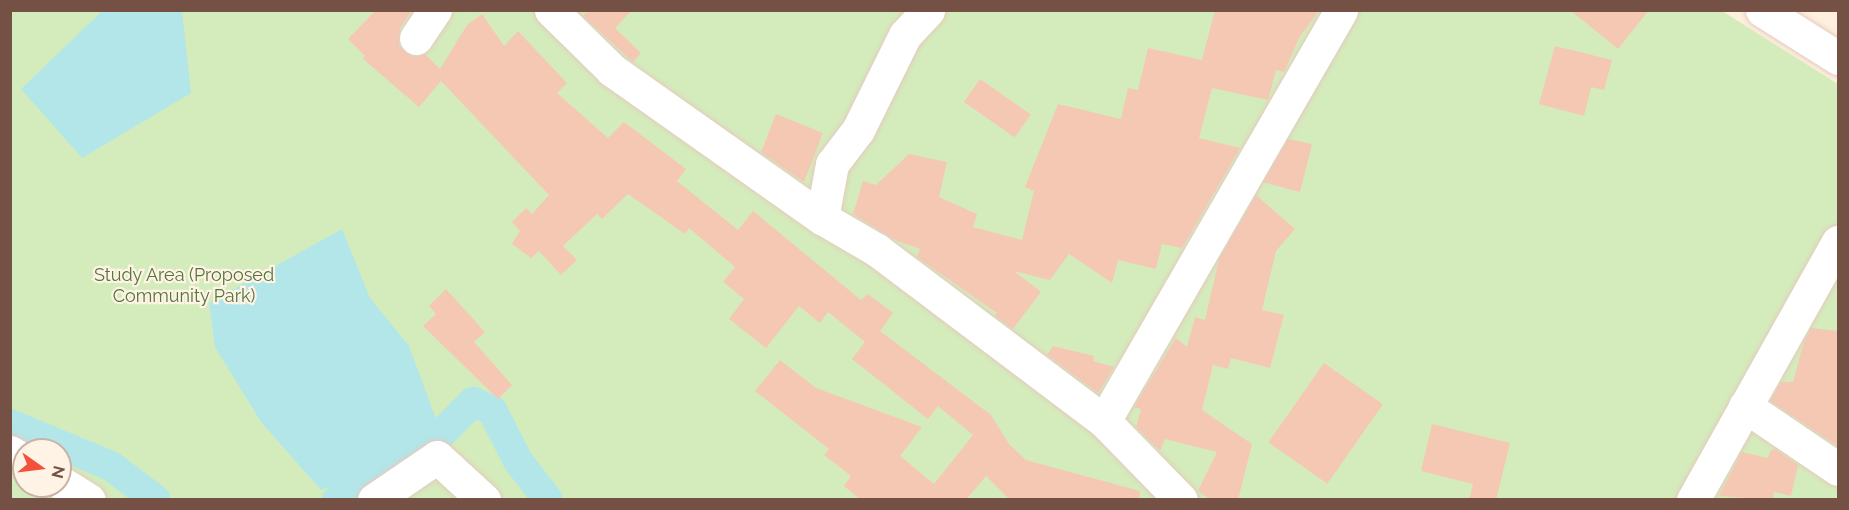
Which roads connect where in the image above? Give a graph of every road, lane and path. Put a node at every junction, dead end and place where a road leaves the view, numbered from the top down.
1 (435, 10) edge
2 (551, 10) edge
3 (928, 10) edge
4 (1341, 10) edge
5 (1762, 10) edge
6 (416, 38) dead end
7 (1839, 58) edge
8 (822, 218) junction
9 (1839, 242) edge
10 (1745, 406) junction
11 (1104, 421) junction
12 (1839, 469) edge
13 (72, 489) edge
14 (1176, 498) edge
15 (89, 500) edge
16 (374, 500) edge
17 (484, 500) edge
18 (1693, 500) edge

1 - 6 street
2 - 8 street
3 - 8 street
4 - 11 street
5 - 7 street
8 - 11 street
9 - 10 street
10 - 12 street
10 - 18 street
11 - 14 street
13 - 15 street
16 - 17 street

